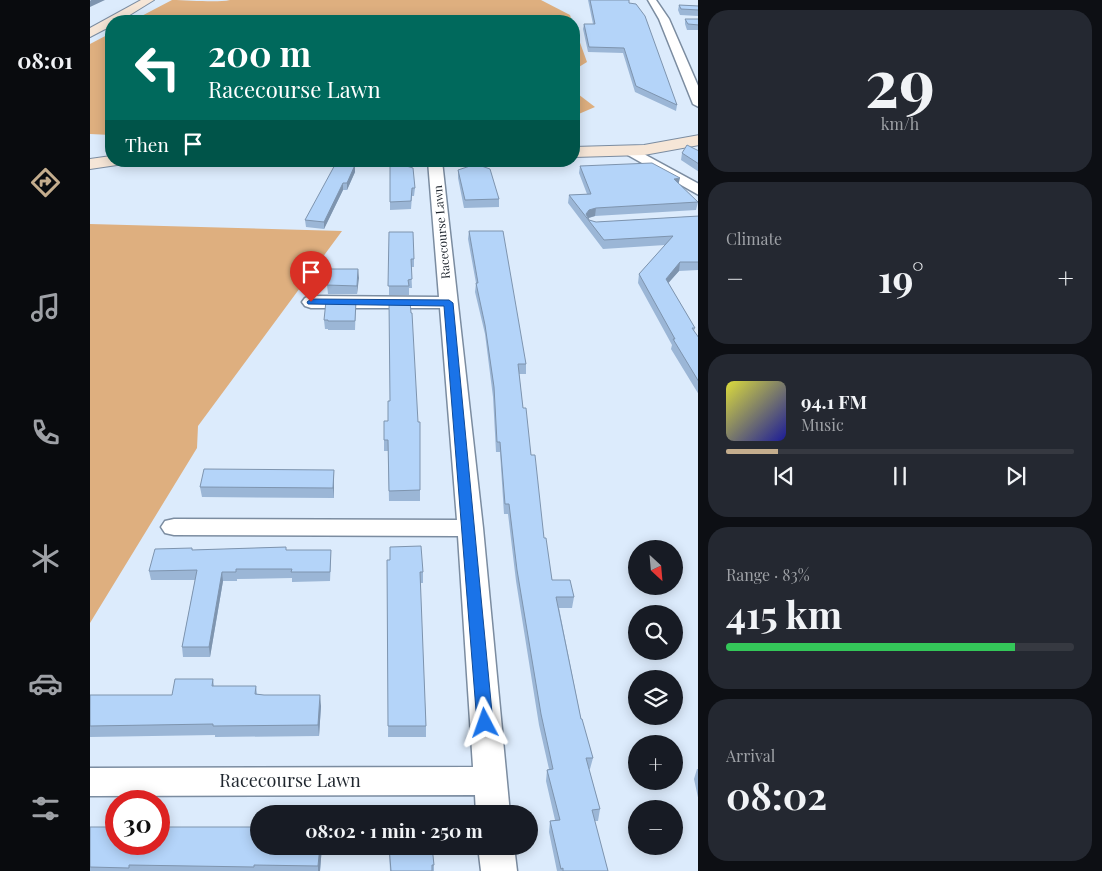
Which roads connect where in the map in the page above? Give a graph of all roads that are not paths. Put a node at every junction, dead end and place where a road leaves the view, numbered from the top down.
1 (149, 0) edge
2 (652, 0) edge
3 (122, 15) edge
4 (664, 20) junction
5 (678, 20) dead end
6 (105, 25) edge
7 (90, 33) edge
8 (698, 104) edge
9 (698, 140) edge
10 (631, 151) junction
11 (580, 152) edge
12 (105, 162) edge
13 (90, 164) edge
14 (436, 167) edge
15 (698, 191) edge
16 (311, 302) dead end
17 (449, 303) junction
18 (174, 527) dead end
19 (470, 528) junction
20 (490, 781) junction
21 (90, 782) edge
22 (492, 805) edge
23 (497, 855) edge
24 (499, 871) edge

1 - 3 street
2 - 4 street
4 - 5 street
4 - 8 street
6 - 7 street
9 - 10 street
10 - 11 street
10 - 15 street
12 - 13 street
14 - 17 street, Racecourse Lawn
16 - 17 street
17 - 19 street, Racecourse Lawn
18 - 19 street
19 - 20 street, Racecourse Lawn
20 - 21 street, Racecourse Lawn
20 - 22 street, Racecourse Lawn
23 - 24 street

